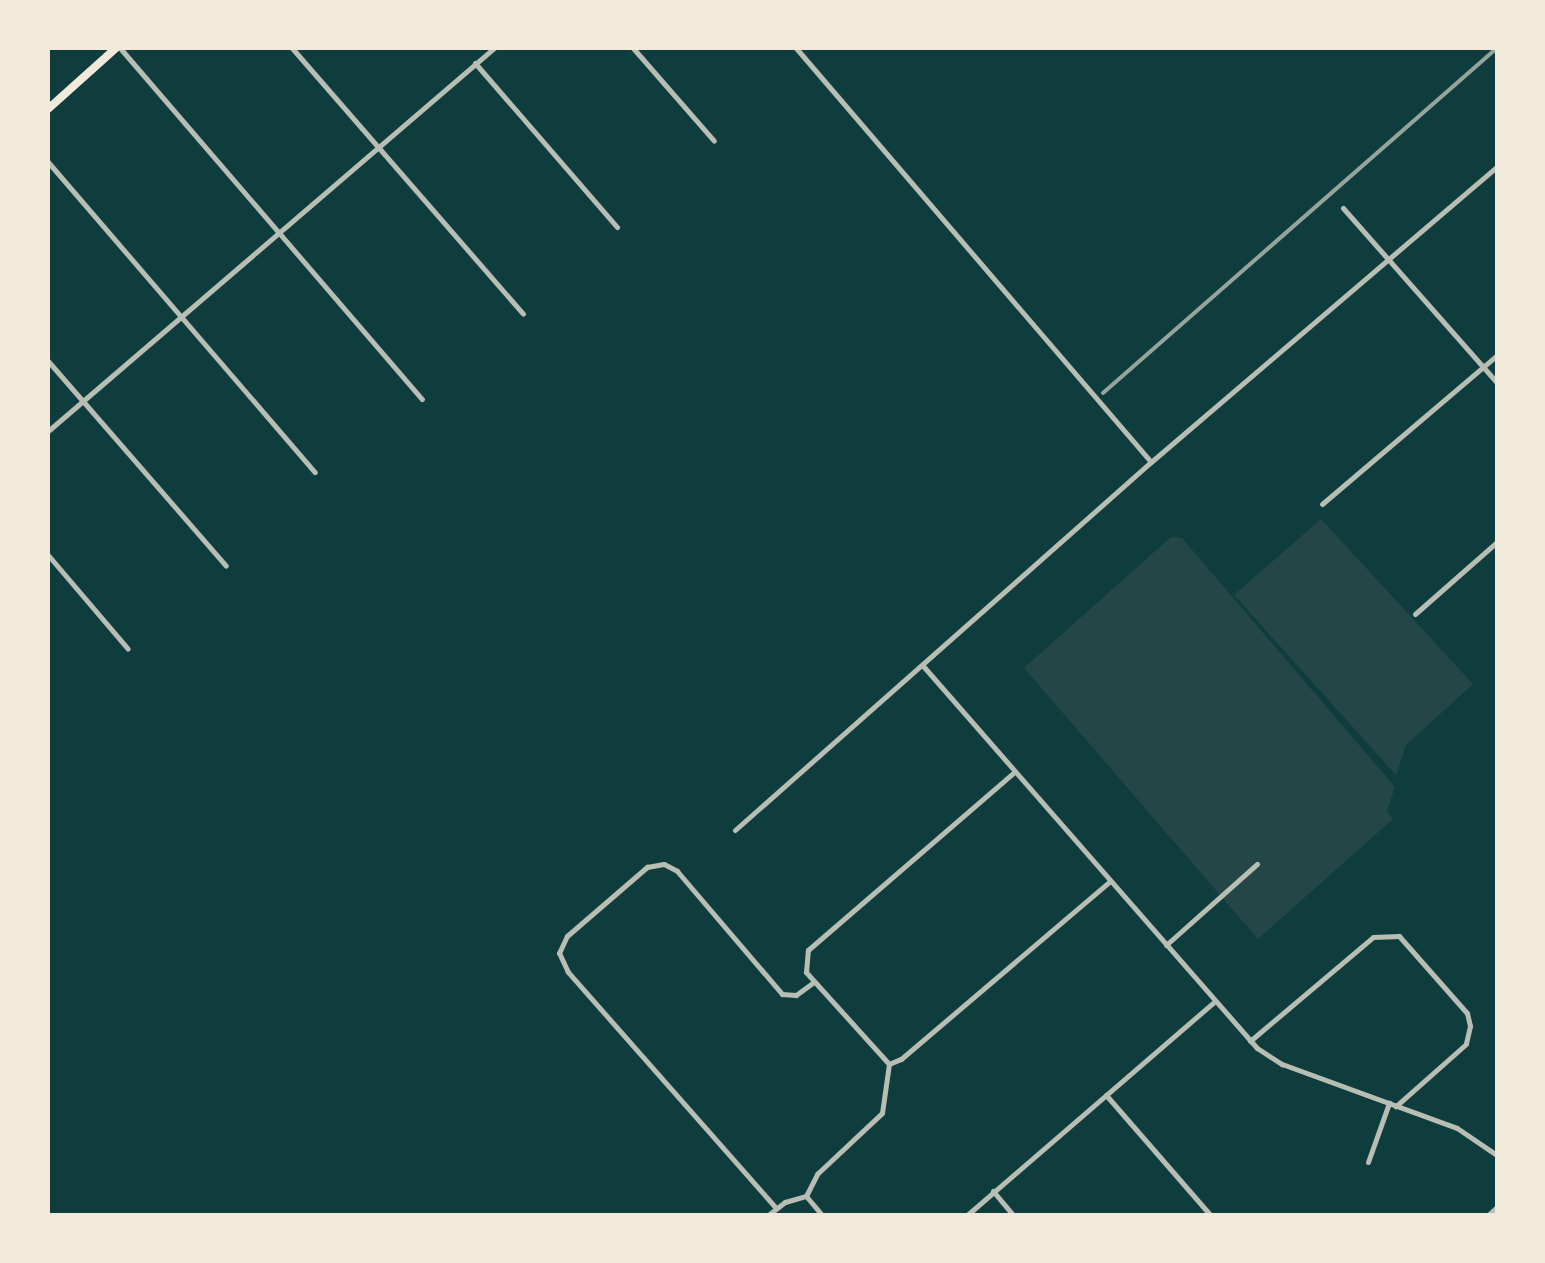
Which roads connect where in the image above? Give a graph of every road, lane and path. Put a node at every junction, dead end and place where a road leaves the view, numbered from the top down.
1 (118, 48) edge
2 (292, 48) edge
3 (494, 48) edge
4 (633, 48) edge
5 (796, 48) edge
6 (475, 64) junction
7 (48, 109) edge
8 (714, 141) dead end
9 (378, 147) junction
10 (48, 162) edge
11 (1498, 166) edge
12 (1342, 208) dead end
13 (617, 227) dead end
14 (279, 233) junction
15 (1390, 260) junction
16 (522, 314) dead end
17 (181, 316) junction
18 (1498, 354) edge
19 (48, 361) edge
20 (1482, 367) junction
21 (1498, 384) edge
22 (422, 399) dead end
23 (82, 401) junction
24 (48, 431) edge
25 (1151, 462) junction
26 (316, 472) dead end
27 (1322, 504) dead end
28 (1498, 541) edge
29 (48, 556) edge
30 (226, 566) dead end
31 (1415, 614) dead end
32 (128, 650) dead end
33 (924, 666) junction
34 (1014, 772) junction
35 (735, 830) dead end
36 (1257, 864) dead end
37 (1110, 881) junction
38 (1165, 946) junction
39 (814, 982) junction
40 (1215, 1001) junction
41 (1250, 1040) junction
42 (889, 1064) junction
43 (1106, 1095) junction
44 (1392, 1104) junction
45 (1498, 1156) edge
46 (1368, 1162) dead end
47 (993, 1191) junction
48 (806, 1196) junction
49 (1498, 1206) edge
50 (776, 1208) junction
51 (767, 1216) edge
52 (823, 1216) edge
53 (966, 1216) edge
54 (1014, 1216) edge
55 (1212, 1216) edge
56 (1487, 1216) edge

1 - 7 main road
1 - 14 street
2 - 9 street
3 - 6 street
4 - 8 street
5 - 25 street
6 - 9 street
6 - 13 street
9 - 14 street
9 - 16 street
10 - 17 street
11 - 15 street
12 - 15 street
14 - 17 street
14 - 22 street
15 - 20 street
15 - 25 street
17 - 23 street
17 - 26 street
18 - 20 street
19 - 23 street
20 - 21 street
20 - 27 street
23 - 24 street
23 - 30 street
25 - 33 street
28 - 31 street
29 - 32 street
33 - 34 street
33 - 35 street
34 - 37 street
34 - 39 street
36 - 38 street
37 - 38 street
37 - 42 street
38 - 40 street
39 - 42 street
39 - 50 street
40 - 41 street
40 - 43 street
41 - 44 street
41 - 44 street
42 - 48 street
43 - 47 street
43 - 55 street
44 - 45 street
44 - 46 street
47 - 53 street
47 - 54 street
48 - 50 street
48 - 52 street
49 - 56 street
50 - 51 street

